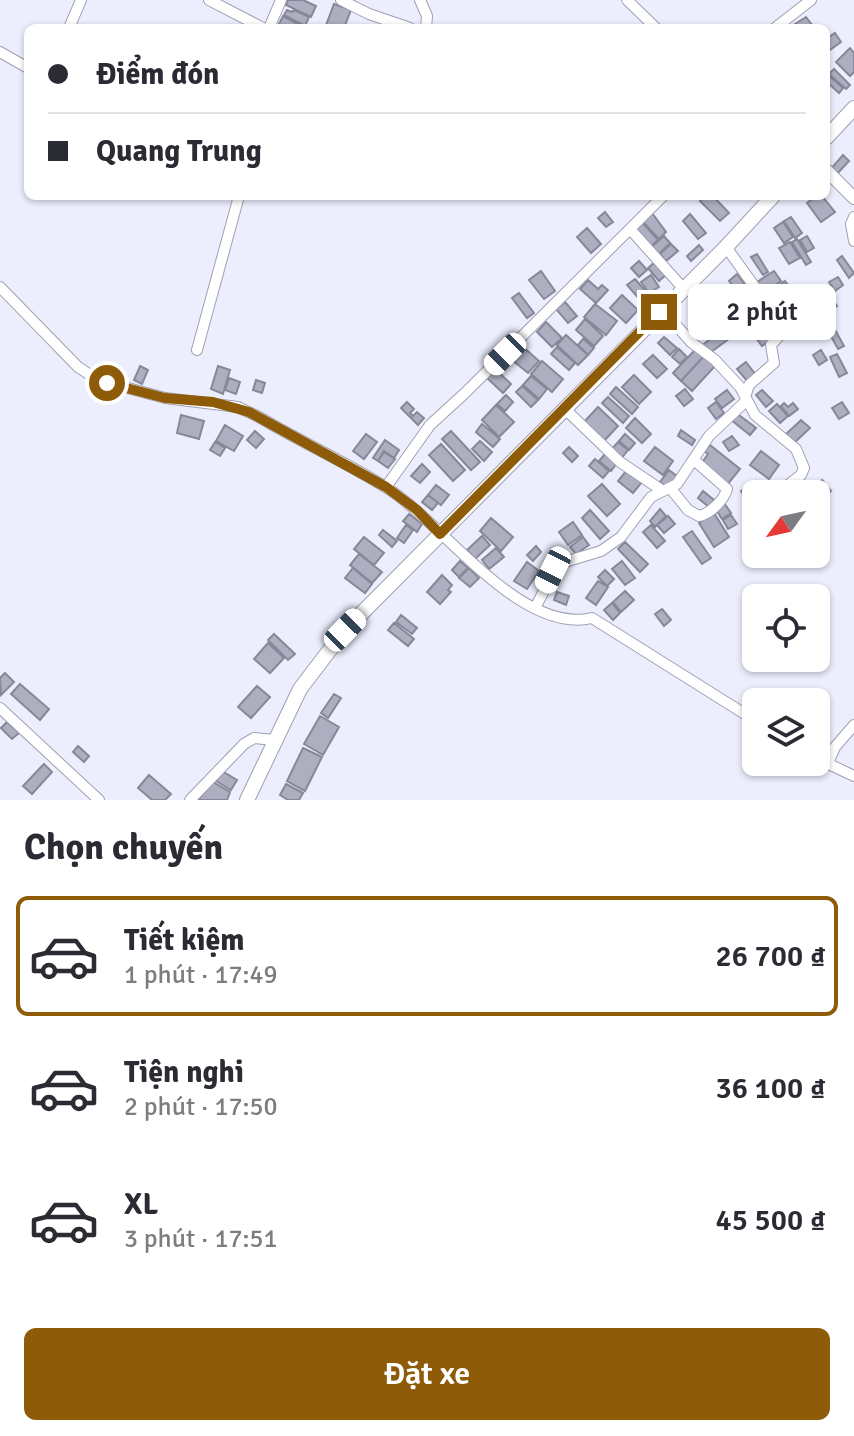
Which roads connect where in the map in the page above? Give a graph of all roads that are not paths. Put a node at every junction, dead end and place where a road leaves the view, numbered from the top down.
1 (81, 0) edge
2 (209, 0) edge
3 (281, 0) edge
4 (341, 0) edge
5 (420, 0) edge
6 (627, 0) edge
7 (811, 0) edge
8 (71, 24) edge
9 (255, 24) edge
10 (271, 24) edge
11 (398, 24) edge
12 (426, 24) edge
13 (652, 24) edge
14 (780, 24) edge
15 (0, 52) edge
16 (24, 66) edge
17 (854, 108) edge
18 (830, 134) edge
19 (830, 174) edge
20 (854, 198) edge
21 (238, 200) edge
22 (659, 200) edge
23 (769, 200) edge
24 (854, 217) edge
25 (630, 229) junction
26 (854, 241) edge
27 (726, 247) junction
28 (0, 287) edge
29 (683, 288) junction
30 (662, 309) junction
31 (197, 350) dead end
32 (746, 399) junction
33 (564, 408) junction
34 (694, 460) junction
35 (795, 480) edge
36 (386, 487) junction
37 (667, 490) junction
38 (440, 534) junction
39 (535, 608) junction
40 (0, 708) edge
41 (742, 712) edge
42 (854, 725) edge
43 (274, 740) junction
44 (830, 758) edge
45 (830, 766) edge
46 (854, 776) edge
47 (99, 800) edge
48 (190, 800) edge
49 (247, 800) edge

1 - 8 street
2 - 9 street
3 - 10 street
4 - 11 street
5 - 12 street
6 - 13 street
7 - 14 street
15 - 16 street
17 - 18 main road
19 - 20 street
21 - 31 street
22 - 25 street
23 - 27 main road
24 - 26 street
25 - 29 street
25 - 36 street
27 - 29 main road
27 - 32 street
28 - 36 street
29 - 30 main road
30 - 32 street
30 - 33 main road
32 - 34 street
32 - 35 street
33 - 37 street
33 - 38 main road
34 - 37 street
34 - 37 street
36 - 38 street
37 - 39 street
38 - 39 street
38 - 43 main road
39 - 41 street
40 - 47 street
42 - 44 street
43 - 48 street
43 - 49 main road
45 - 46 street

